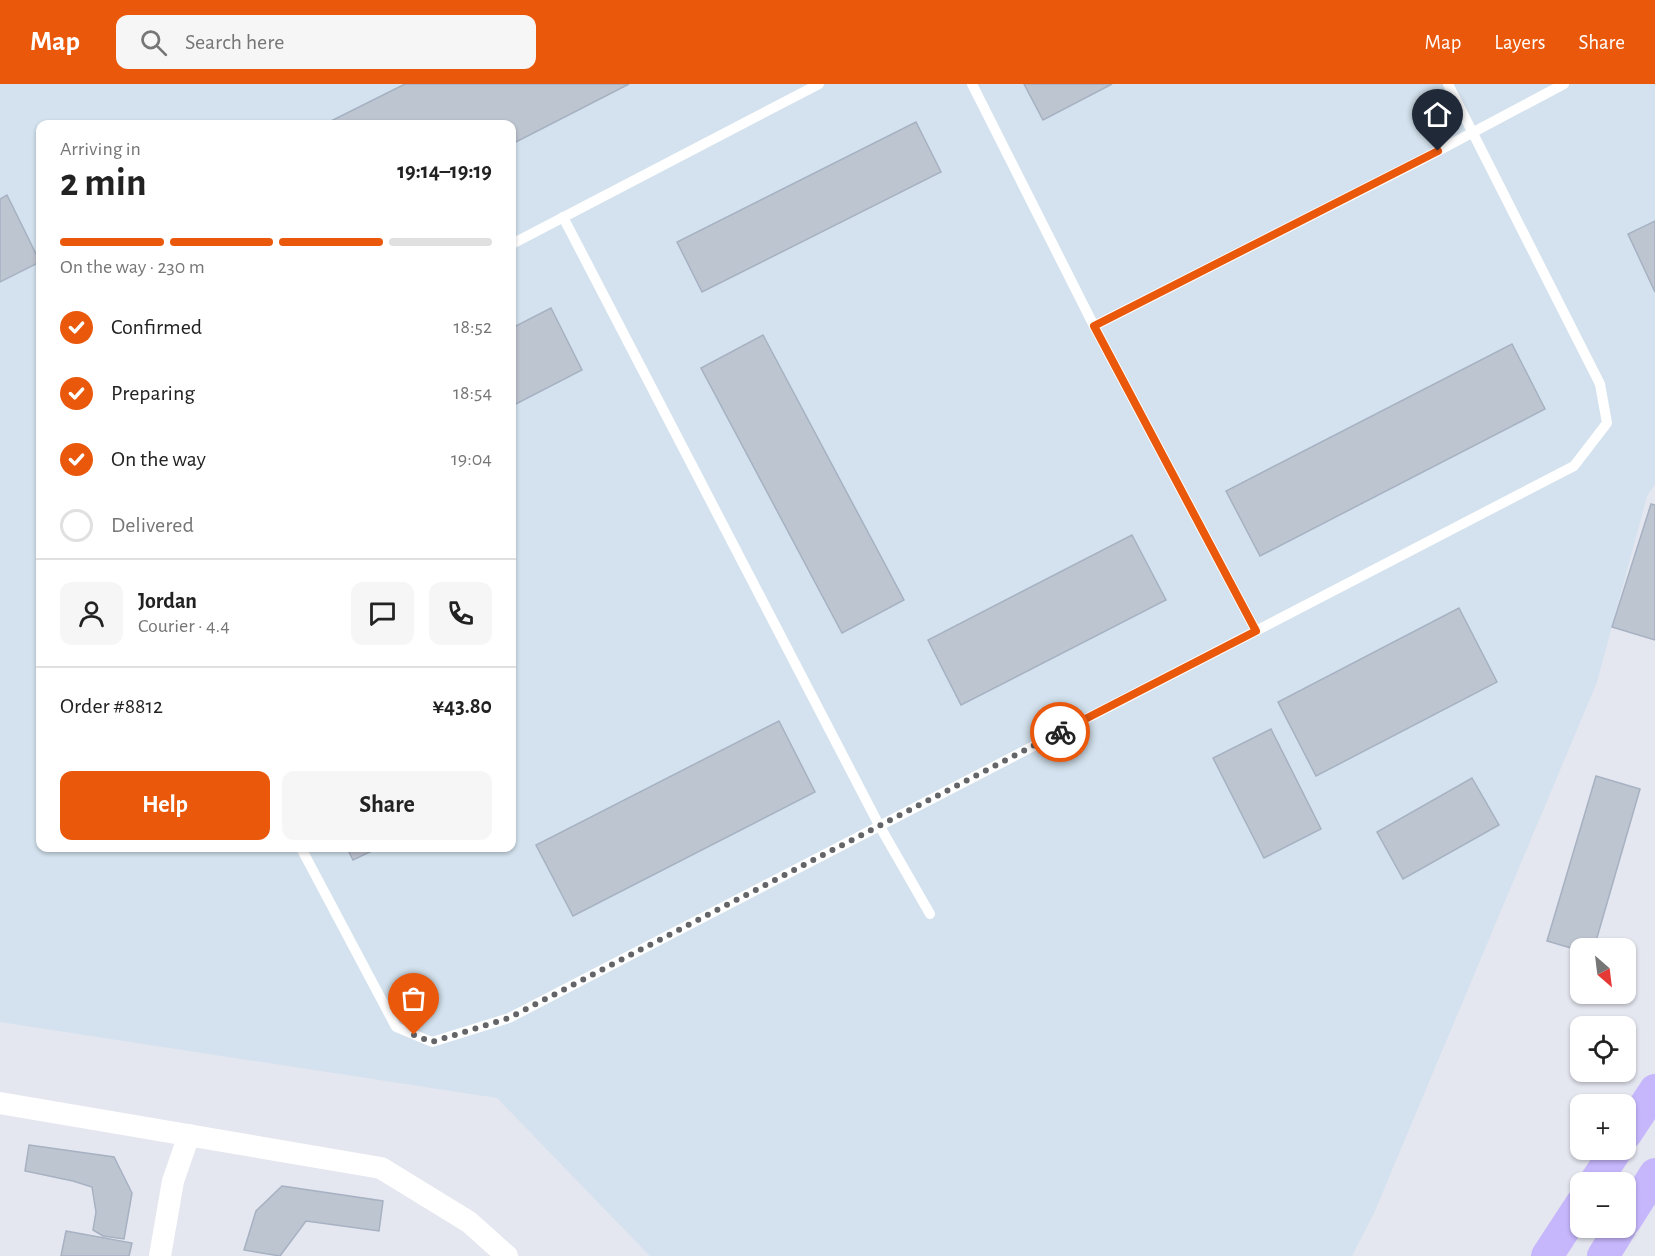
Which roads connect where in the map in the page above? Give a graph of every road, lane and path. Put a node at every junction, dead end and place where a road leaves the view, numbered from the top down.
1 (819, 84) edge
2 (972, 84) edge
3 (1448, 84) edge
4 (1564, 84) edge
5 (1472, 132) junction
6 (563, 217) junction
7 (516, 242) edge
8 (1094, 326) junction
9 (1256, 631) junction
10 (879, 825) junction
11 (303, 852) edge
12 (930, 914) dead end
13 (1655, 1090) edge
14 (0, 1103) edge
15 (1636, 1119) edge
16 (189, 1135) junction
17 (1655, 1174) edge
18 (1636, 1204) edge
19 (1570, 1221) edge
20 (1614, 1238) edge
21 (160, 1256) edge
22 (507, 1256) edge
23 (1547, 1256) edge
24 (1603, 1256) edge

1 - 6 lane
2 - 8 lane
3 - 5 lane
4 - 5 lane
5 - 8 lane
5 - 9 lane
6 - 7 lane
6 - 10 lane
8 - 9 lane
9 - 10 lane
10 - 11 lane
10 - 12 lane
13 - 15 street
14 - 16 street
16 - 21 street
16 - 22 street
17 - 18 street
19 - 23 street
20 - 24 street

